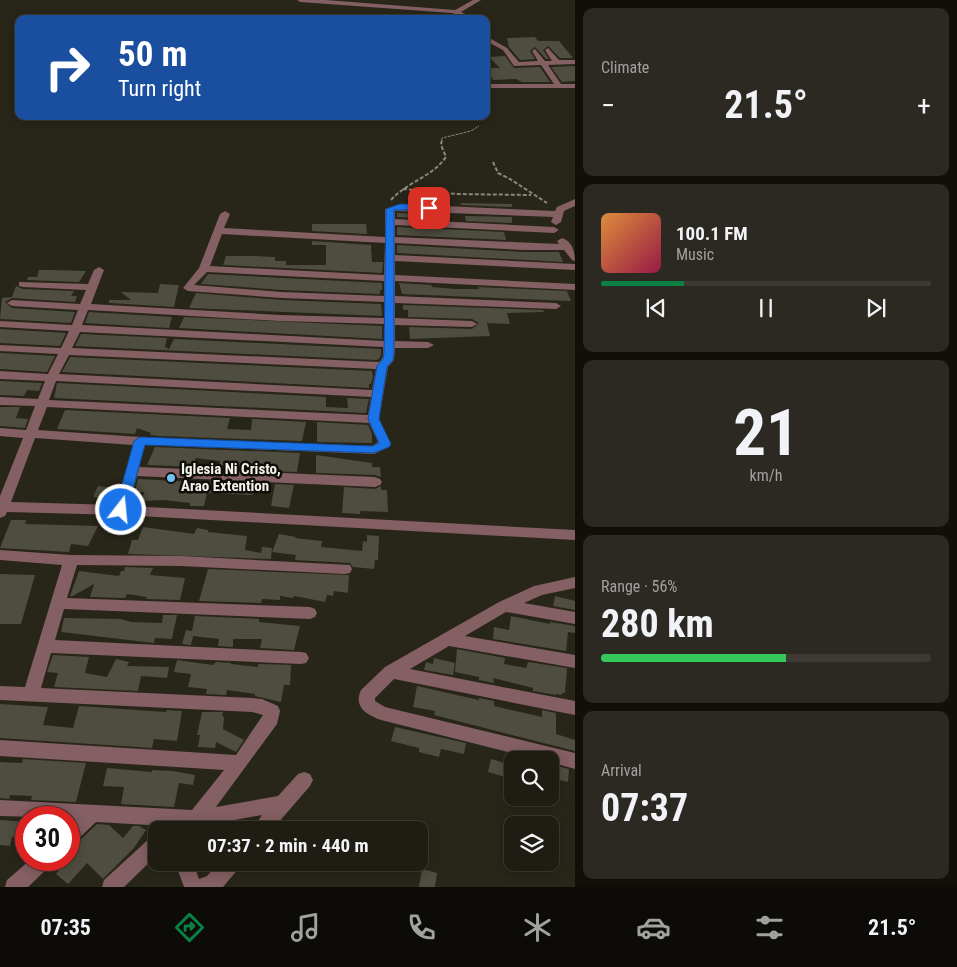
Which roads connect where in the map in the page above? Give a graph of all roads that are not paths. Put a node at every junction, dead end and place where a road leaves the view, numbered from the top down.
1 (300, 0) edge
2 (478, 0) edge
3 (456, 12) junction
4 (461, 15) edge
5 (490, 40) edge
6 (548, 50) dead end
7 (535, 51) dead end
8 (561, 62) junction
9 (574, 62) edge
10 (543, 63) junction
11 (517, 64) junction
12 (522, 72) dead end
13 (572, 72) dead end
14 (527, 80) dead end
15 (490, 86) edge
16 (560, 86) junction
17 (574, 86) edge
18 (532, 87) junction
19 (574, 202) edge
20 (558, 211) junction
21 (225, 214) dead end
22 (389, 222) junction
23 (554, 230) junction
24 (220, 231) junction
25 (389, 240) junction
26 (566, 247) junction
27 (389, 258) junction
28 (574, 258) edge
29 (574, 267) edge
30 (204, 269) junction
31 (100, 270) dead end
32 (389, 278) junction
33 (23, 284) dead end
34 (93, 287) junction
35 (574, 287) edge
36 (388, 298) junction
37 (12, 303) dead end
38 (85, 306) junction
39 (556, 306) dead end
40 (388, 321) junction
41 (0, 324) edge
42 (472, 324) dead end
43 (76, 328) junction
44 (390, 344) junction
45 (428, 345) dead end
46 (0, 348) edge
47 (65, 352) junction
48 (382, 366) junction
49 (0, 375) edge
50 (52, 377) junction
51 (377, 394) junction
52 (0, 401) edge
53 (42, 403) junction
54 (374, 419) junction
55 (0, 432) edge
56 (32, 433) junction
57 (140, 441) junction
58 (133, 470) junction
59 (375, 482) dead end
60 (1, 509) edge
61 (121, 510) junction
62 (574, 535) edge
63 (0, 555) edge
64 (71, 560) junction
65 (345, 569) dead end
66 (574, 582) edge
67 (59, 602) junction
68 (504, 606) junction
69 (310, 612) dead end
70 (574, 618) edge
71 (447, 639) junction
72 (45, 646) junction
73 (301, 658) dead end
74 (574, 662) edge
75 (391, 672) junction
76 (0, 693) edge
77 (31, 695) junction
78 (574, 708) edge
79 (0, 748) edge
80 (574, 760) edge
81 (240, 763) junction
82 (304, 780) dead end
83 (283, 803) junction
84 (0, 808) edge
85 (93, 813) junction
86 (197, 821) edge
87 (210, 821) edge
88 (268, 821) edge
89 (148, 822) edge
90 (80, 825) edge
91 (148, 852) edge
92 (31, 871) edge
93 (187, 871) edge
94 (224, 871) edge
95 (14, 887) edge
96 (111, 887) edge
97 (193, 887) edge
98 (202, 887) edge

1 - 3 street
2 - 3 street
3 - 4 street
5 - 11 street
6 - 8 street
7 - 10 street
8 - 9 street
8 - 10 street
8 - 13 street
10 - 11 street
10 - 16 street
11 - 12 street
14 - 18 street
15 - 18 street
16 - 17 street
16 - 18 street
19 - 20 street
20 - 22 street
20 - 23 street
21 - 24 street
22 - 23 street
22 - 25 street
23 - 26 street
24 - 25 street
24 - 30 street
25 - 26 street
25 - 27 street
26 - 28 street
27 - 29 street
27 - 32 street
30 - 32 street
30 - 36 street
31 - 34 street
32 - 35 street
32 - 36 street
33 - 34 street
34 - 38 street
36 - 39 street
36 - 40 street
37 - 38 street
38 - 40 street
38 - 43 street
40 - 42 street
40 - 44 street
41 - 43 street
43 - 44 street
43 - 47 street
44 - 45 street
44 - 48 street
46 - 47 street
47 - 48 street
47 - 50 street
48 - 51 street
49 - 50 street
50 - 51 street
50 - 53 street
51 - 54 street
52 - 53 street
53 - 54 street
53 - 56 street
54 - 57 street
55 - 56 street
56 - 57 street
56 - 60 street
57 - 58 street
58 - 59 street
58 - 61 street
60 - 61 street
61 - 62 street
63 - 64 street
64 - 65 street
64 - 67 street
66 - 68 street
67 - 69 street
67 - 72 street
68 - 70 street
68 - 71 street
71 - 74 street
71 - 75 street
72 - 73 street
72 - 77 street
75 - 78 street
75 - 80 street
76 - 77 street
77 - 81 street
79 - 81 street
81 - 86 street
82 - 83 street
83 - 87 street
83 - 88 street
84 - 85 street
85 - 89 street
85 - 90 street
91 - 96 street
92 - 95 street
93 - 97 street
94 - 98 street

